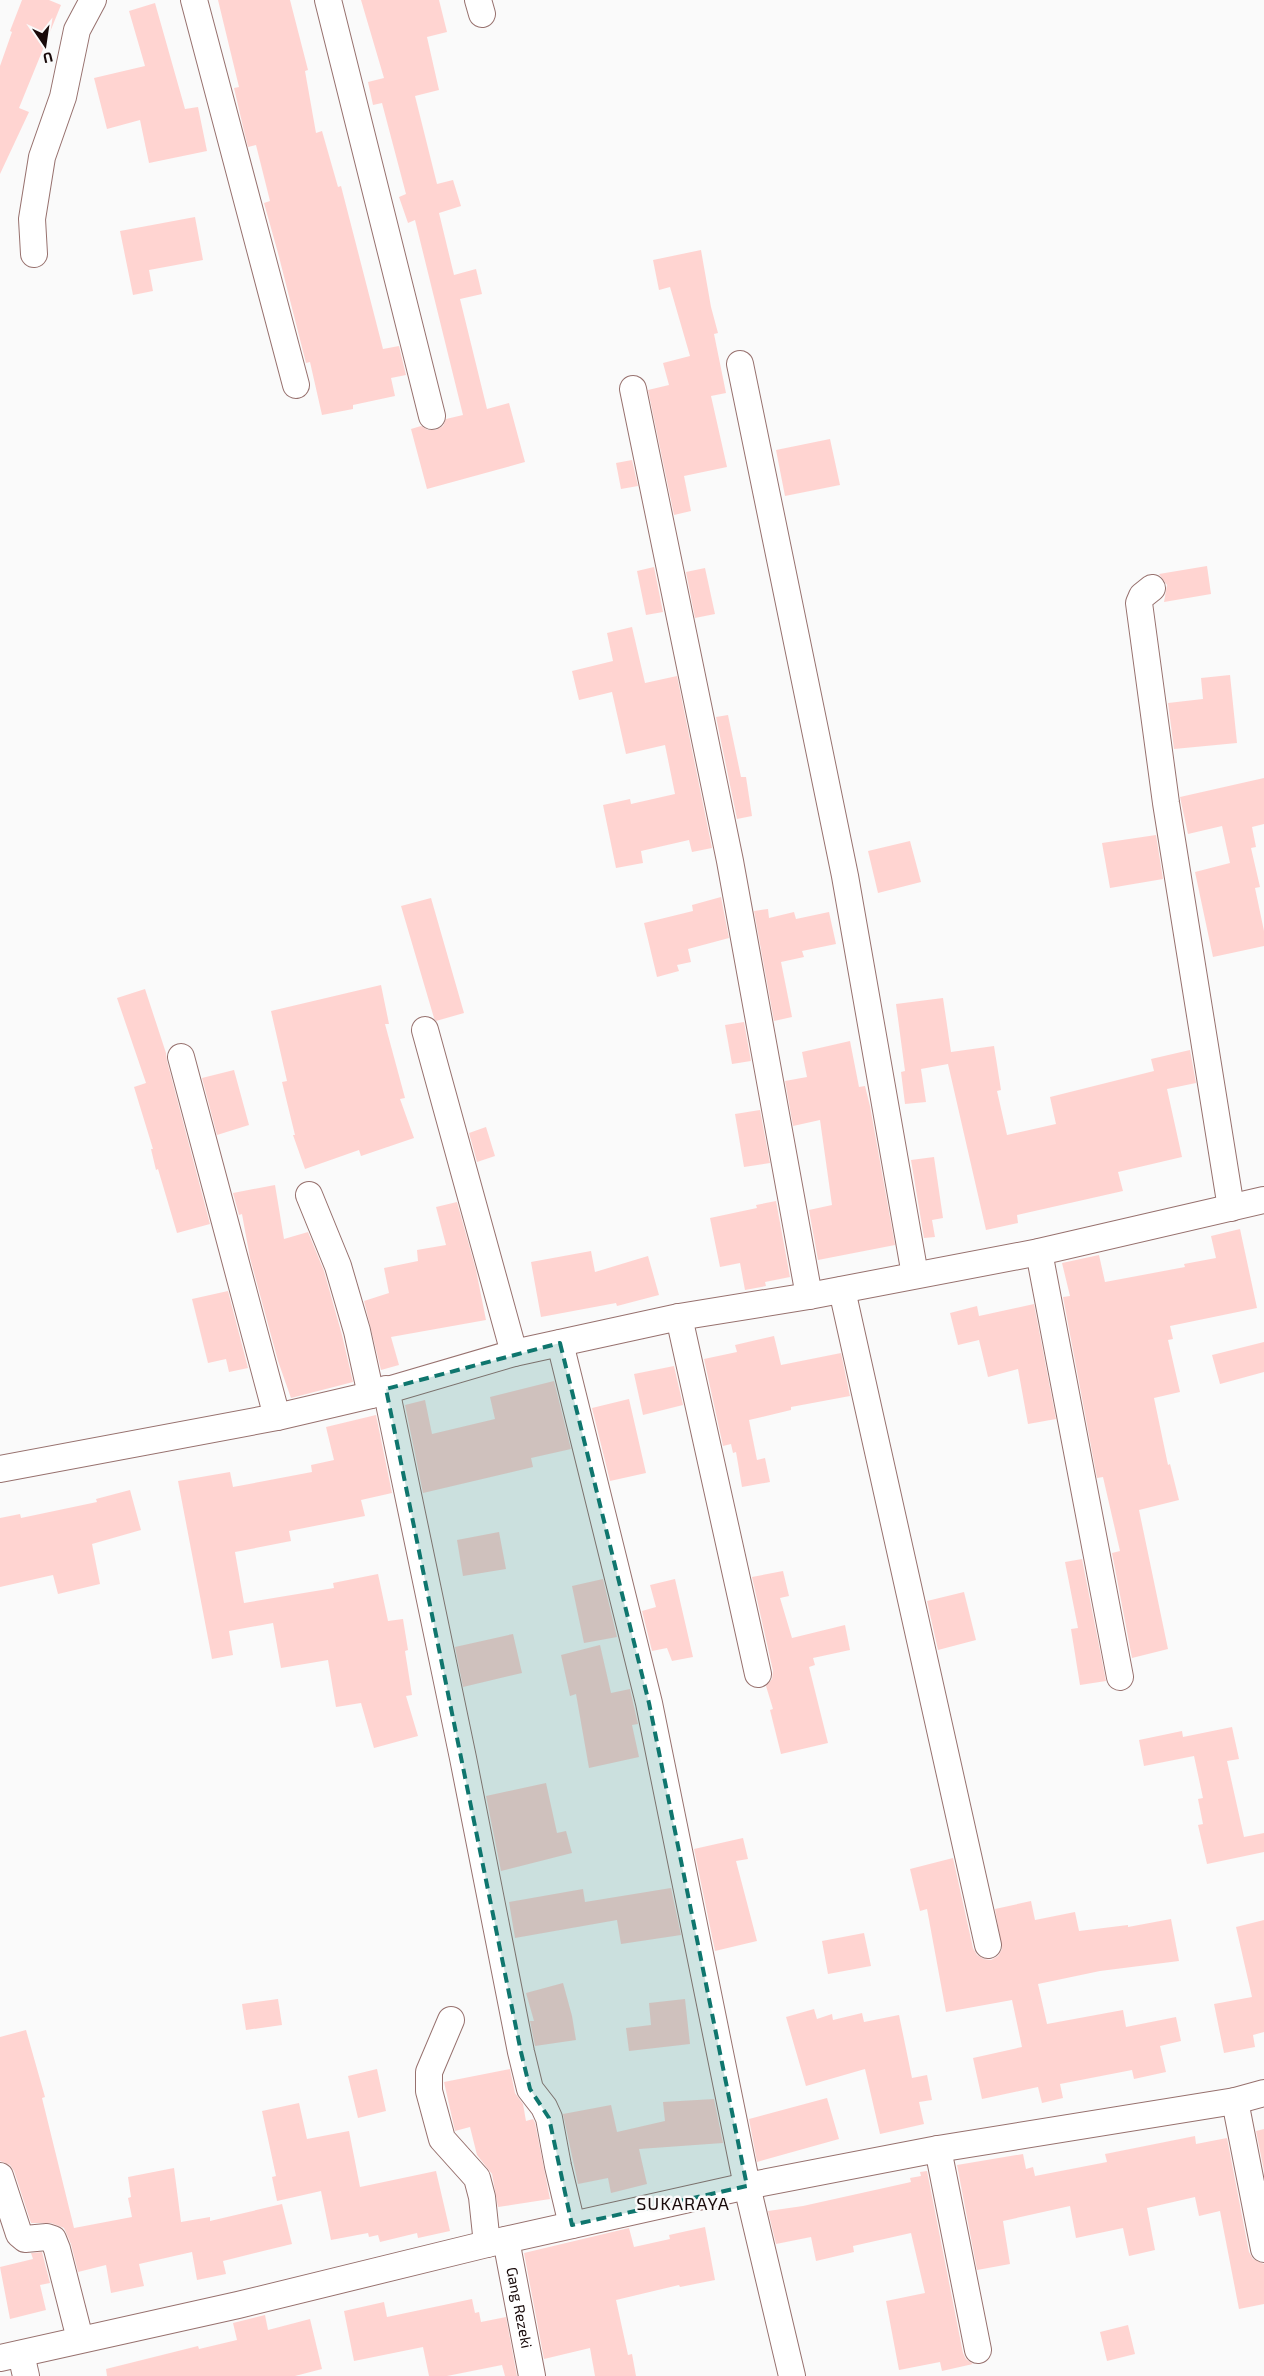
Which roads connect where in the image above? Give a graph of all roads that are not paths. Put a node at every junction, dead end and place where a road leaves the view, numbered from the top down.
1 (93, 0) edge
2 (194, 0) edge
3 (328, 0) edge
4 (34, 254) dead end
5 (740, 364) dead end
6 (296, 385) dead end
7 (634, 389) dead end
8 (432, 416) dead end
9 (1152, 588) dead end
10 (425, 1030) dead end
11 (181, 1057) dead end
12 (309, 1195) dead end
13 (1264, 1200) edge
14 (1231, 1208) junction
15 (1039, 1252) junction
16 (915, 1275) junction
17 (842, 1290) junction
18 (809, 1296) junction
19 (679, 1317) junction
20 (560, 1343) junction
21 (514, 1353) junction
22 (378, 1392) junction
23 (277, 1417) junction
24 (0, 1469) edge
25 (758, 1674) dead end
26 (1120, 1677) dead end
27 (988, 1946) dead end
28 (451, 2020) dead end
29 (1264, 2093) edge
30 (1235, 2101) junction
31 (938, 2149) junction
32 (0, 2176) edge
33 (748, 2186) junction
34 (572, 2225) junction
35 (497, 2242) junction
36 (1264, 2249) edge
37 (80, 2339) junction
38 (978, 2350) dead end
39 (16, 2362) edge
40 (532, 2376) edge
41 (792, 2376) edge

1 - 4 street
2 - 6 street
3 - 8 street
5 - 16 street
7 - 18 street
9 - 14 street
10 - 21 street
11 - 23 street
12 - 22 street
13 - 14 street
14 - 15 street
15 - 16 street
15 - 26 street
16 - 17 street
17 - 18 street
17 - 27 street
18 - 19 street
19 - 20 street
19 - 25 street
20 - 21 street
20 - 33 street
21 - 22 street
22 - 23 street
22 - 34 street
23 - 24 street
28 - 35 street, Gang Rezeki
29 - 30 street
30 - 31 street
30 - 36 street
31 - 33 street
31 - 38 street
32 - 37 street
33 - 34 street
33 - 41 street
34 - 35 street
35 - 37 street
35 - 40 street, Gang Rezeki
37 - 39 street

